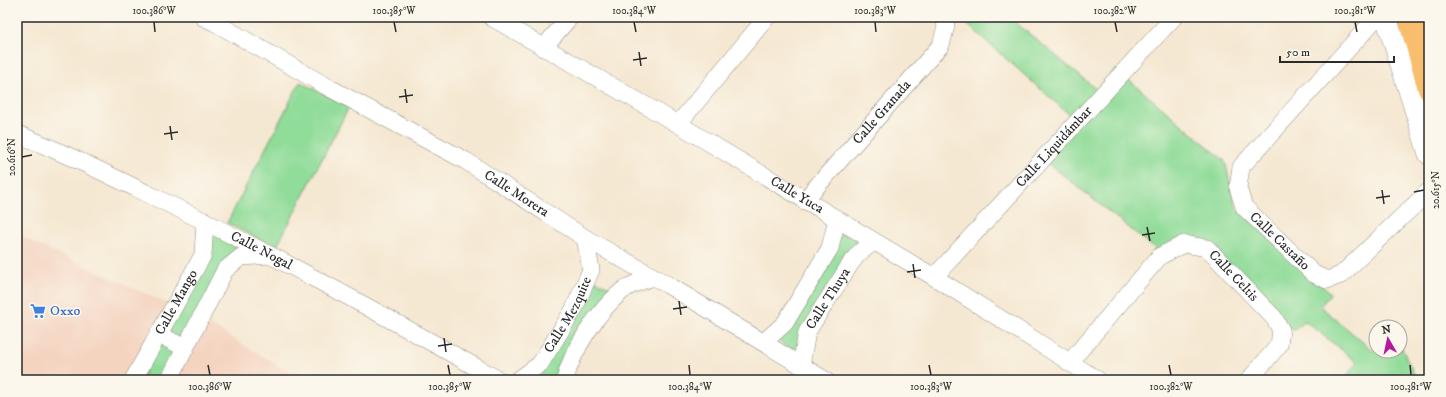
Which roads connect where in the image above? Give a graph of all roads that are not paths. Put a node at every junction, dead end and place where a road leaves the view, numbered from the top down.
1 (491, 17) edge
2 (570, 17) edge
3 (767, 17) edge
4 (944, 17) edge
5 (1174, 17) edge
6 (1377, 17) edge
7 (1386, 17) edge
8 (1409, 17) edge
9 (1424, 17) edge
10 (212, 19) edge
11 (1429, 28) edge
12 (543, 48) junction
13 (1429, 89) edge
14 (678, 124) junction
15 (17, 134) edge
16 (1429, 154) edge
17 (1429, 191) edge
18 (804, 201) junction
19 (837, 219) junction
20 (205, 221) junction
21 (585, 238) junction
22 (873, 242) junction
23 (270, 255) junction
24 (653, 277) junction
25 (934, 277) junction
26 (158, 334) junction
27 (764, 342) junction
28 (185, 348) junction
29 (1069, 363) junction
30 (801, 366) junction
31 (133, 380) edge
32 (168, 380) edge
33 (499, 380) edge
34 (518, 380) edge
35 (565, 380) edge
36 (825, 380) edge
37 (1098, 380) edge
38 (1249, 380) edge

1 - 12 street, Calle Yuca
2 - 12 street
3 - 14 street
4 - 18 street, Calle Granada
5 - 25 street, Calle Liquidámbar
6 - 17 street, Calle Castaño
7 - 16 street
8 - 13 highway
9 - 11 highway
10 - 21 street, Calle Morera
12 - 14 street, Calle Yuca
14 - 18 street, Calle Yuca
15 - 20 street, Calle Nogal
18 - 19 street, Calle Yuca
19 - 22 street, Calle Yuca
19 - 27 street, Calle Thuya
20 - 23 street, Calle Nogal
20 - 26 street, Calle Mango
21 - 24 street, Calle Morera
21 - 34 street, Calle Mezquite
22 - 25 street, Calle Yuca
22 - 30 street, Calle Thuya
23 - 28 street, Calle Mango
23 - 33 street, Calle Nogal
24 - 27 street, Calle Morera
24 - 35 street, Calle Mezquite
25 - 29 street, Calle Yuca
26 - 28 street
26 - 31 street, Calle Mango
27 - 30 street, Calle Morera
28 - 32 street, Calle Mango
29 - 37 street, Calle Yuca
29 - 38 street, Calle Celtis
30 - 36 street, Calle Morera

